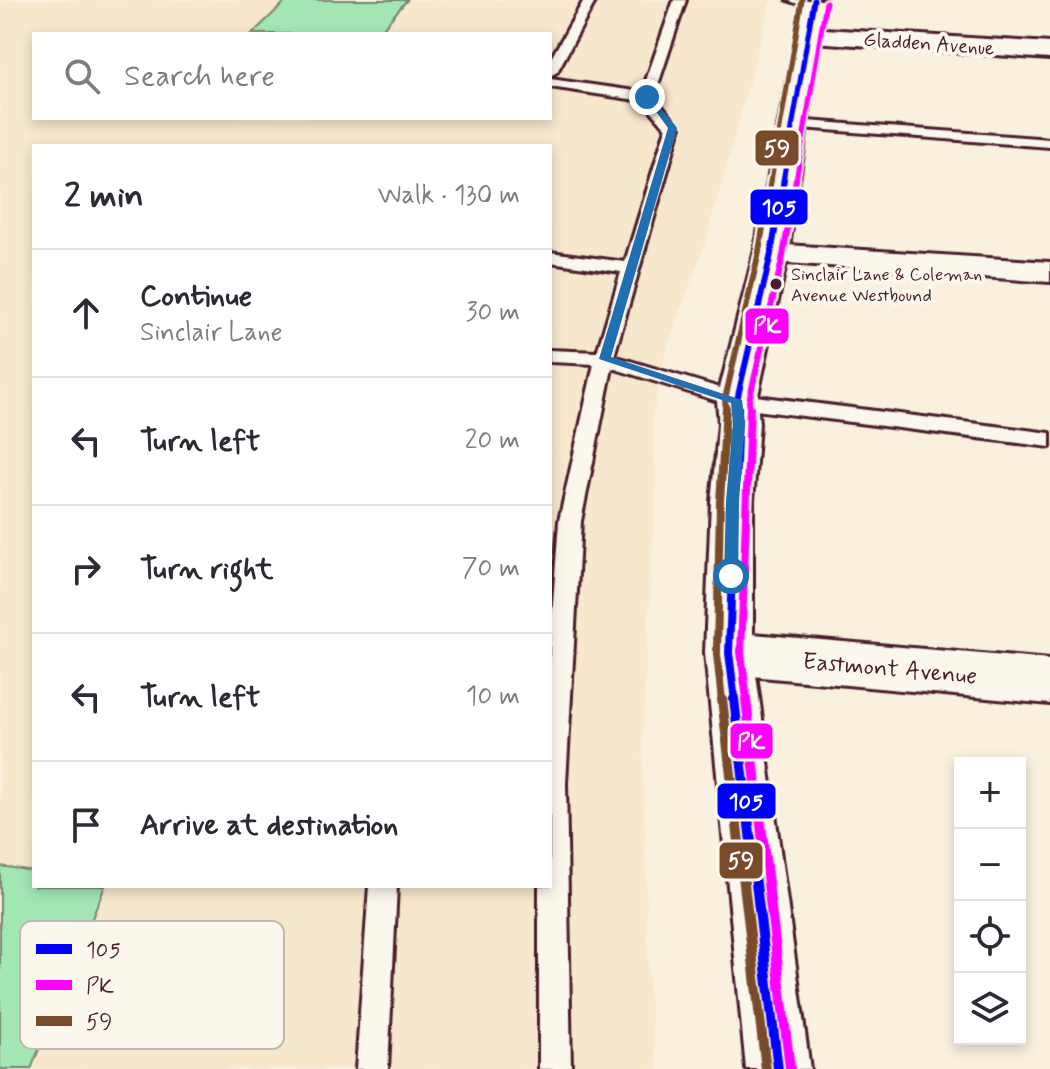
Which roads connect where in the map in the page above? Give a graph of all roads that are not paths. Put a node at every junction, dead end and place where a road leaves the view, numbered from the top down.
1 (590, 0) edge
2 (680, 0) edge
3 (807, 2) edge
4 (808, 36) junction
5 (1050, 51) edge
6 (552, 68) edge
7 (552, 83) edge
8 (647, 97) junction
9 (793, 124) junction
10 (1050, 143) edge
11 (771, 254) junction
12 (552, 257) edge
13 (632, 268) junction
14 (1050, 272) edge
15 (552, 356) edge
16 (604, 359) junction
17 (737, 400) junction
18 (1050, 440) edge
19 (729, 653) junction
20 (1050, 682) edge
21 (383, 888) edge
22 (372, 1069) edge
23 (555, 1069) edge
24 (778, 1069) edge

1 - 6 lane
2 - 8 lane
3 - 4 main road
4 - 5 main road, Gladden Avenue
4 - 9 main road
7 - 8 lane
8 - 13 lane
9 - 10 lane
9 - 11 main road
11 - 14 main road
11 - 17 main road
12 - 13 lane
13 - 16 lane
15 - 16 lane
16 - 17 lane
16 - 23 lane
17 - 18 lane
17 - 19 main road
19 - 20 main road, Eastmont Avenue
19 - 24 main road
21 - 22 lane

